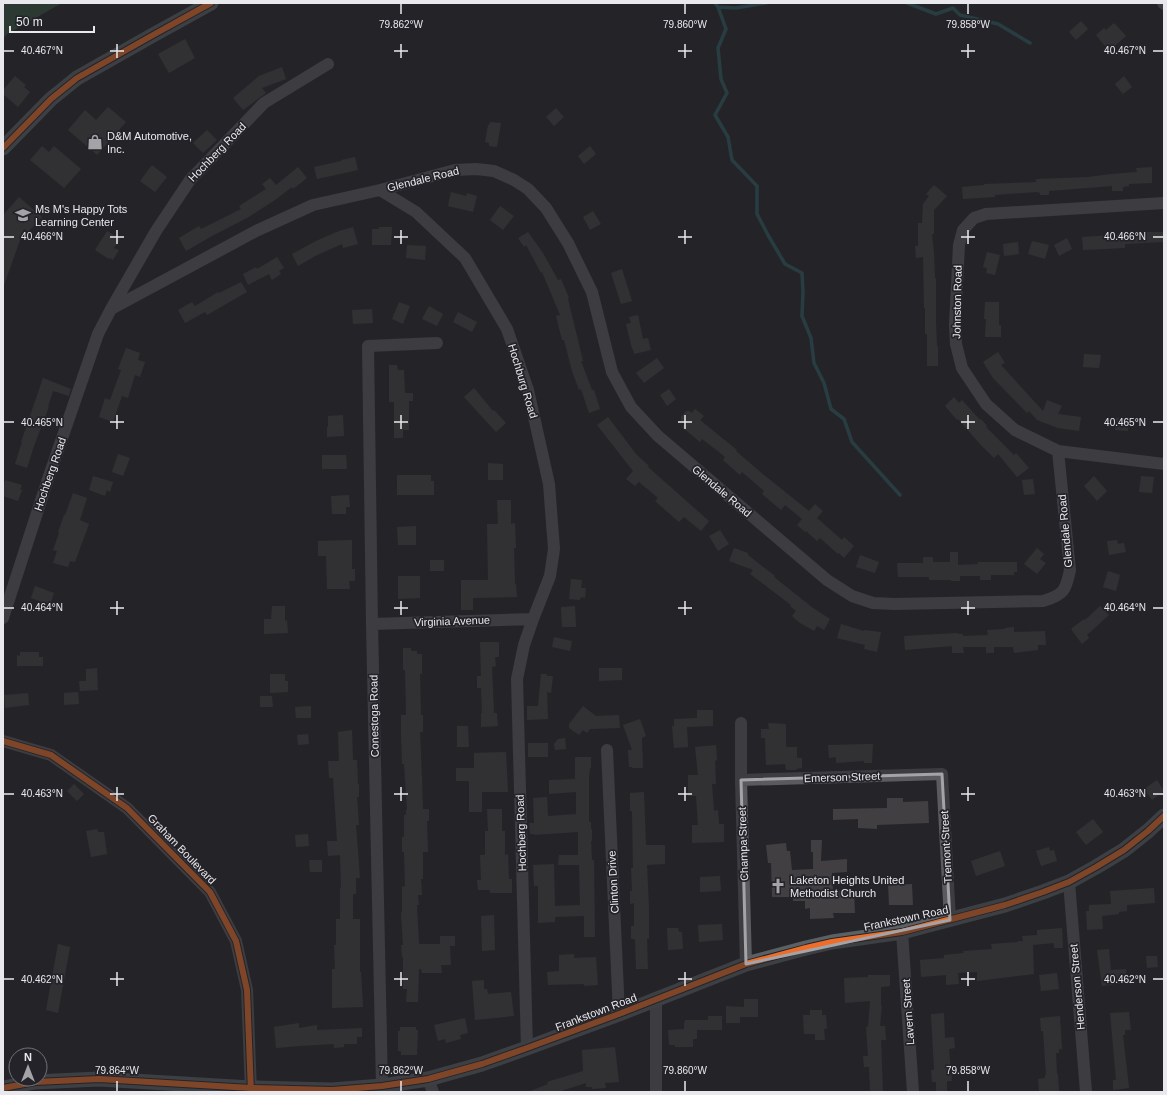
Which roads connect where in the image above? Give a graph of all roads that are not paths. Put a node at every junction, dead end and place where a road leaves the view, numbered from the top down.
1 (211, 3) edge
2 (328, 64) dead end
3 (3, 148) edge
4 (380, 190) junction
5 (1164, 203) edge
6 (111, 309) junction
7 (437, 343) dead end
8 (1058, 451) junction
9 (1164, 464) edge
10 (3, 618) edge
11 (533, 619) junction
12 (372, 624) junction
13 (741, 724) dead end
14 (3, 741) edge
15 (607, 750) dead end
16 (942, 774) joint
17 (741, 780) junction
18 (1164, 816) edge
19 (1069, 882) junction
20 (950, 920) junction
21 (902, 932) junction
22 (746, 964) junction
23 (656, 999) junction
24 (619, 1014) junction
25 (527, 1048) junction
26 (159, 1082) junction
27 (430, 1085) edge
28 (382, 1086) junction
29 (3, 1088) edge
30 (251, 1090) edge
31 (177, 1092) edge
32 (656, 1092) edge
33 (913, 1092) edge
34 (1086, 1092) edge

1 - 3 main road
2 - 6 street, Hochberg Road
4 - 6 street
4 - 8 street, Glendale Road
4 - 11 street, Hochburg Road
5 - 8 street, Johnston Road
6 - 10 street, Hochberg Road
7 - 12 street, Conestoga Road
8 - 9 street, Johnston Road
11 - 12 street, Virginia Avenue
11 - 25 street, Hochberg Road
12 - 28 street, Conestoga Road
13 - 17 street, Champa Street
14 - 30 street, Graham Boulevard
15 - 24 street, Clinton Drive
16 - 17 street, Emerson Street
16 - 20 street, Tremont Street
17 - 22 street, Champa Street
18 - 19 main road, Frankstown Road
19 - 20 main road, Frankstown Road
19 - 34 street, Henderson Street
20 - 21 main road, Frankstown Road
21 - 22 main road, Frankstown Road
21 - 33 street, Lavern Street
22 - 23 main road, Frankstown Road
23 - 24 main road, Frankstown Road
23 - 32 street
24 - 25 main road, Frankstown Road
25 - 27 main road, Frankstown Road
26 - 29 main road, Frankstown Road
26 - 30 main road, Frankstown Road
26 - 31 main road
27 - 28 main road, Frankstown Road
28 - 30 main road, Frankstown Road

